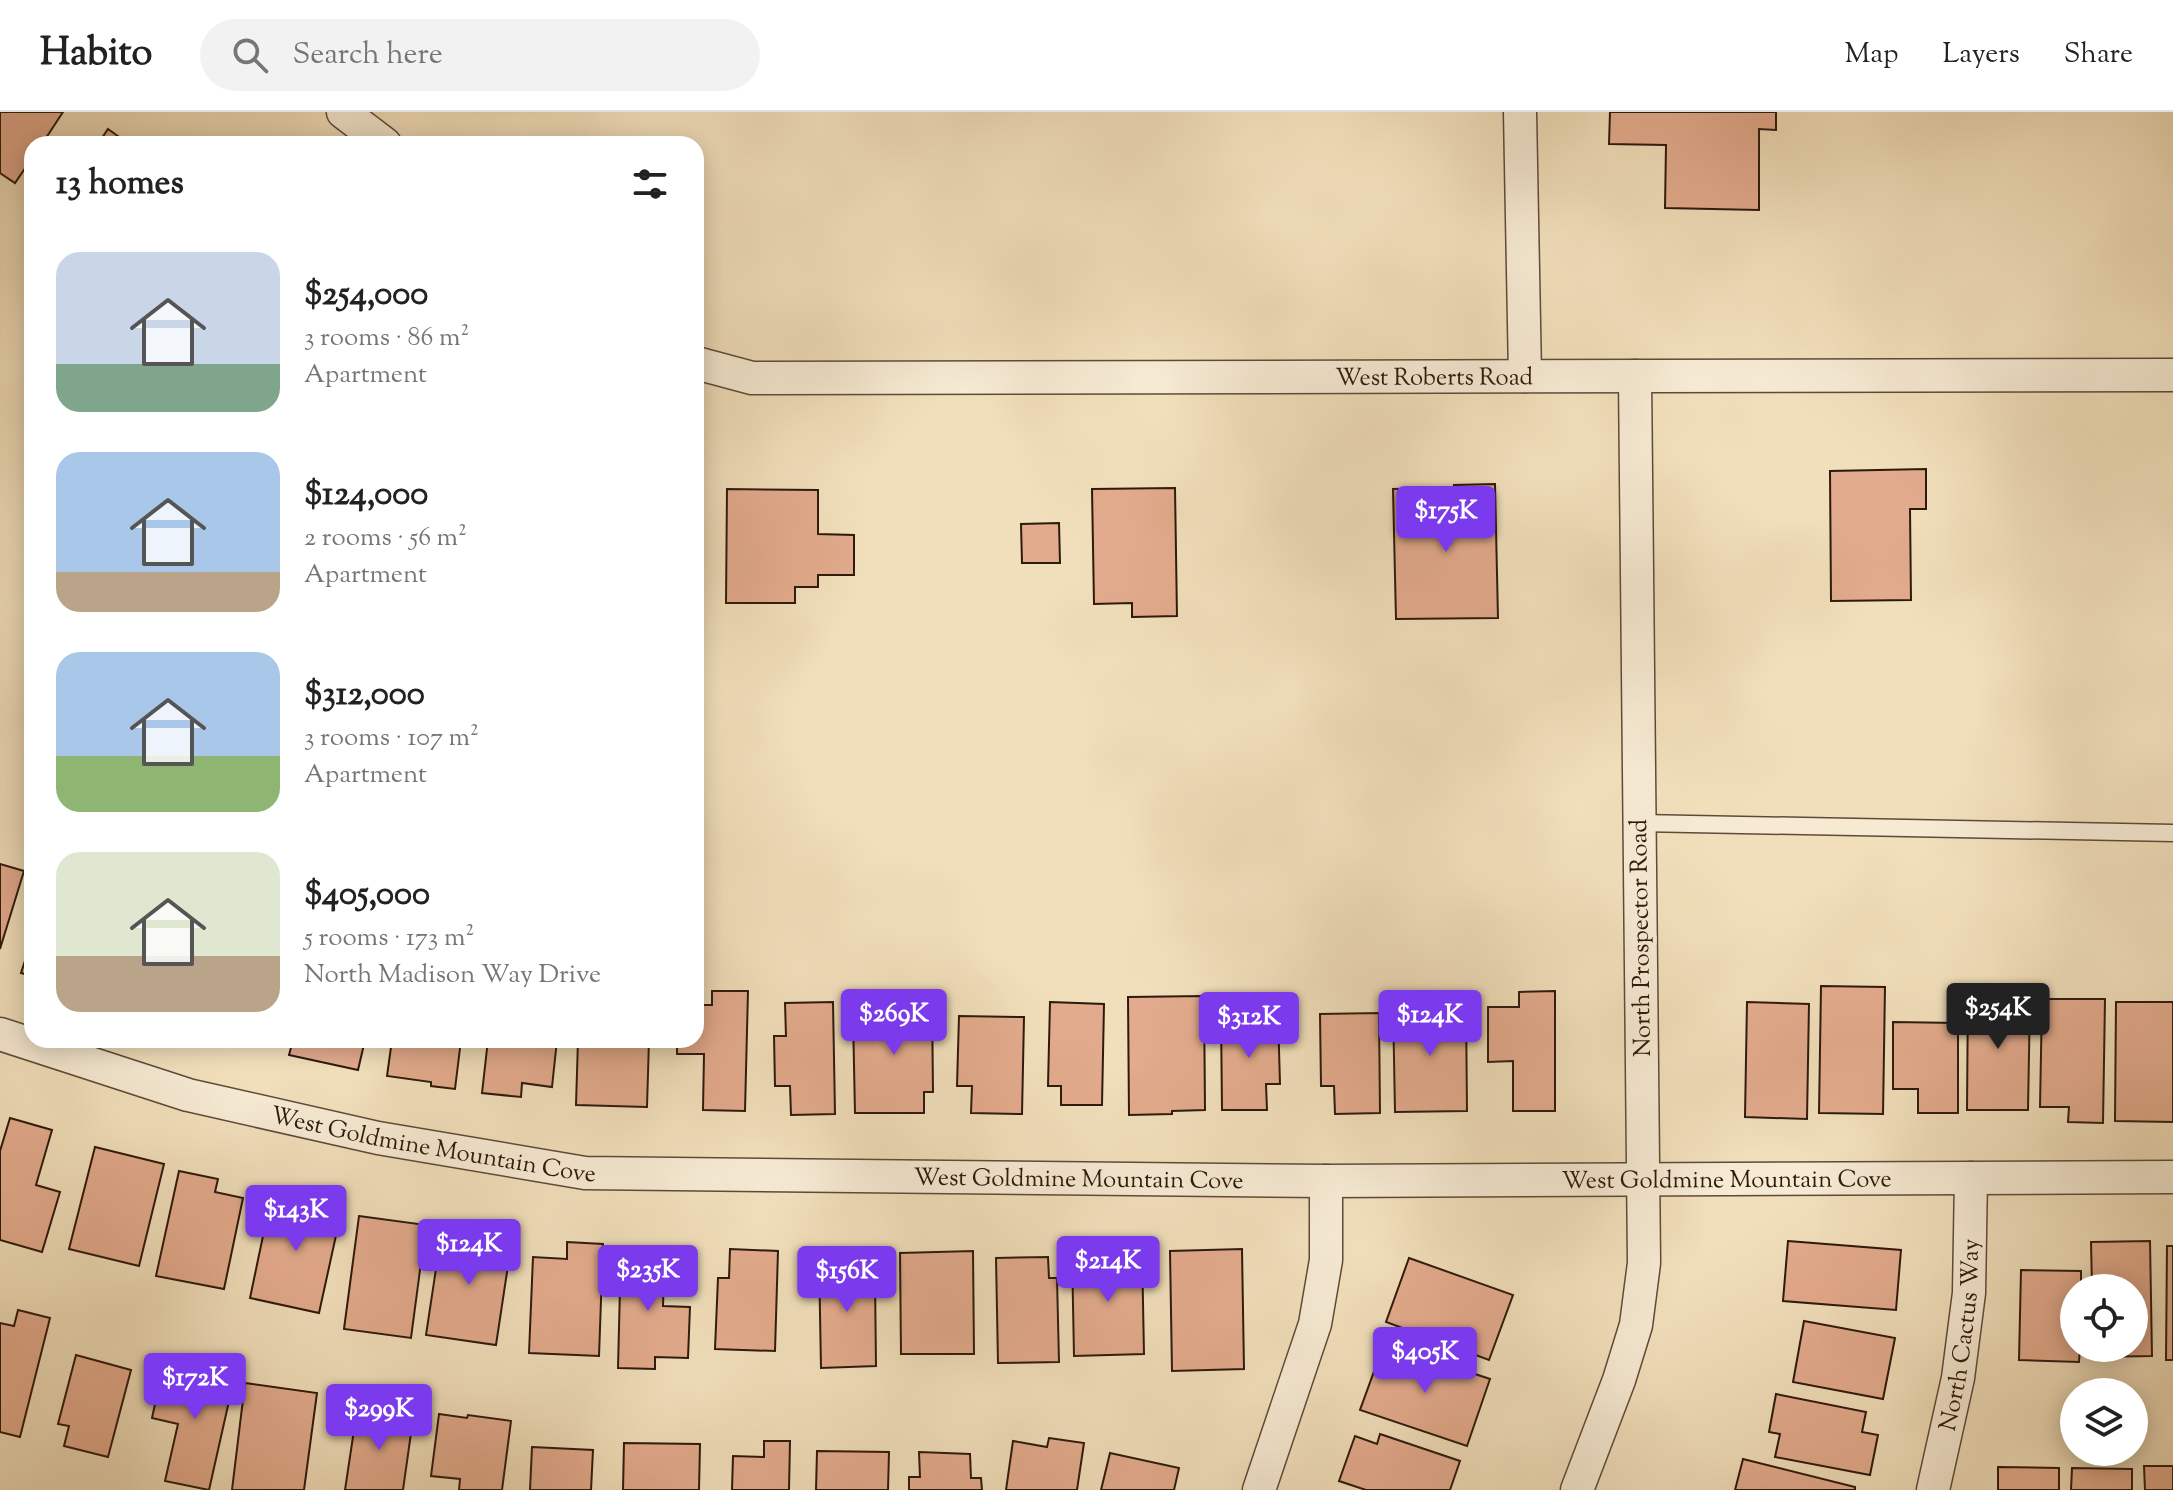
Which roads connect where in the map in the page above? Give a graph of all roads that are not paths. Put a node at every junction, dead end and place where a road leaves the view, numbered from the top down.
1 (343, 112) edge
2 (1520, 112) edge
3 (374, 136) edge
4 (704, 365) edge
5 (2173, 375) edge
6 (1525, 376) junction
7 (1635, 376) junction
8 (1639, 823) junction
9 (2173, 833) edge
10 (0, 1034) edge
11 (24, 1042) edge
12 (43, 1048) edge
13 (2173, 1177) edge
14 (1971, 1178) junction
15 (1643, 1179) junction
16 (1326, 1181) junction
17 (1259, 1490) edge
18 (1577, 1490) edge
19 (1933, 1490) edge

1 - 3 street
2 - 6 street
4 - 6 street, West Roberts Road
5 - 7 street, West Roberts Road
6 - 7 street, West Roberts Road
7 - 8 street, North Prospector Road
8 - 9 lane
8 - 15 street, North Prospector Road
10 - 11 street, West Goldmine Mountain Cove
12 - 16 street, West Goldmine Mountain Cove
13 - 14 street, West Goldmine Mountain Cove
14 - 15 street, West Goldmine Mountain Cove
14 - 19 street, North Cactus Way
15 - 16 street, West Goldmine Mountain Cove
15 - 18 street, North Prospector Road
16 - 17 street

